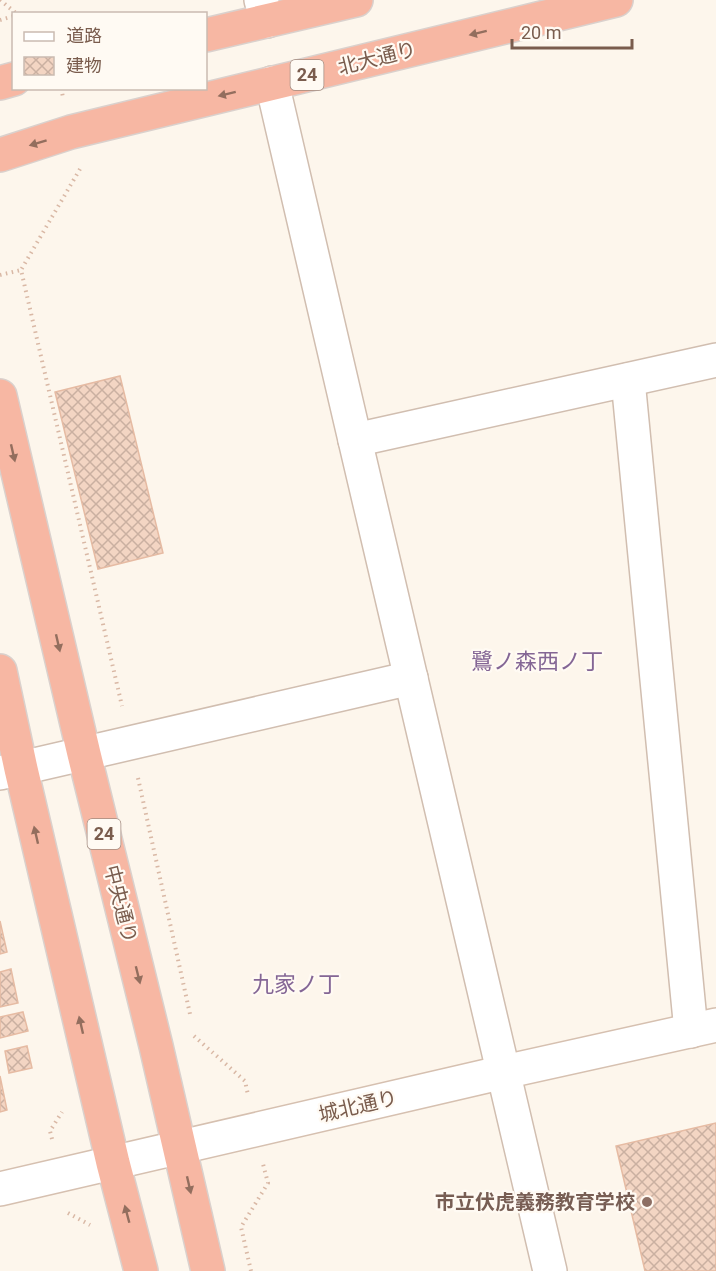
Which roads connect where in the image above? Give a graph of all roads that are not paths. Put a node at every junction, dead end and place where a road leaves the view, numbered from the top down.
1 (357, 0) edge
2 (616, 0) edge
3 (264, 10) edge
4 (207, 35) edge
5 (272, 83) junction
6 (0, 155) edge
7 (716, 360) edge
8 (628, 380) junction
9 (0, 396) edge
10 (355, 441) junction
11 (0, 671) edge
12 (411, 678) junction
13 (84, 753) junction
14 (10, 771) edge
15 (704, 1028) edge
16 (504, 1072) junction
17 (180, 1147) junction
18 (113, 1163) junction
19 (0, 1189) edge
20 (141, 1271) edge
21 (208, 1271) edge
22 (550, 1271) edge

1 - 3 highway
2 -> 5 highway, 北大通り / 24
3 - 4 highway
5 -> 6 highway, 北大通り / 24
5 - 10 street
7 - 8 street
8 - 10 street
8 - 15 street
9 -> 13 highway, 中央通り / 24
10 - 12 street
11 - 14 highway
12 - 13 street
12 - 16 street
13 - 14 street
13 -> 17 highway, 中央通り / 24
18 -> 14 highway
15 - 16 street, 城北通り
16 - 17 street, 城北通り
16 - 22 street
17 - 18 street, 城北通り
17 -> 21 highway, 中央通り / 24
18 - 19 street, 城北通り
20 -> 18 highway

